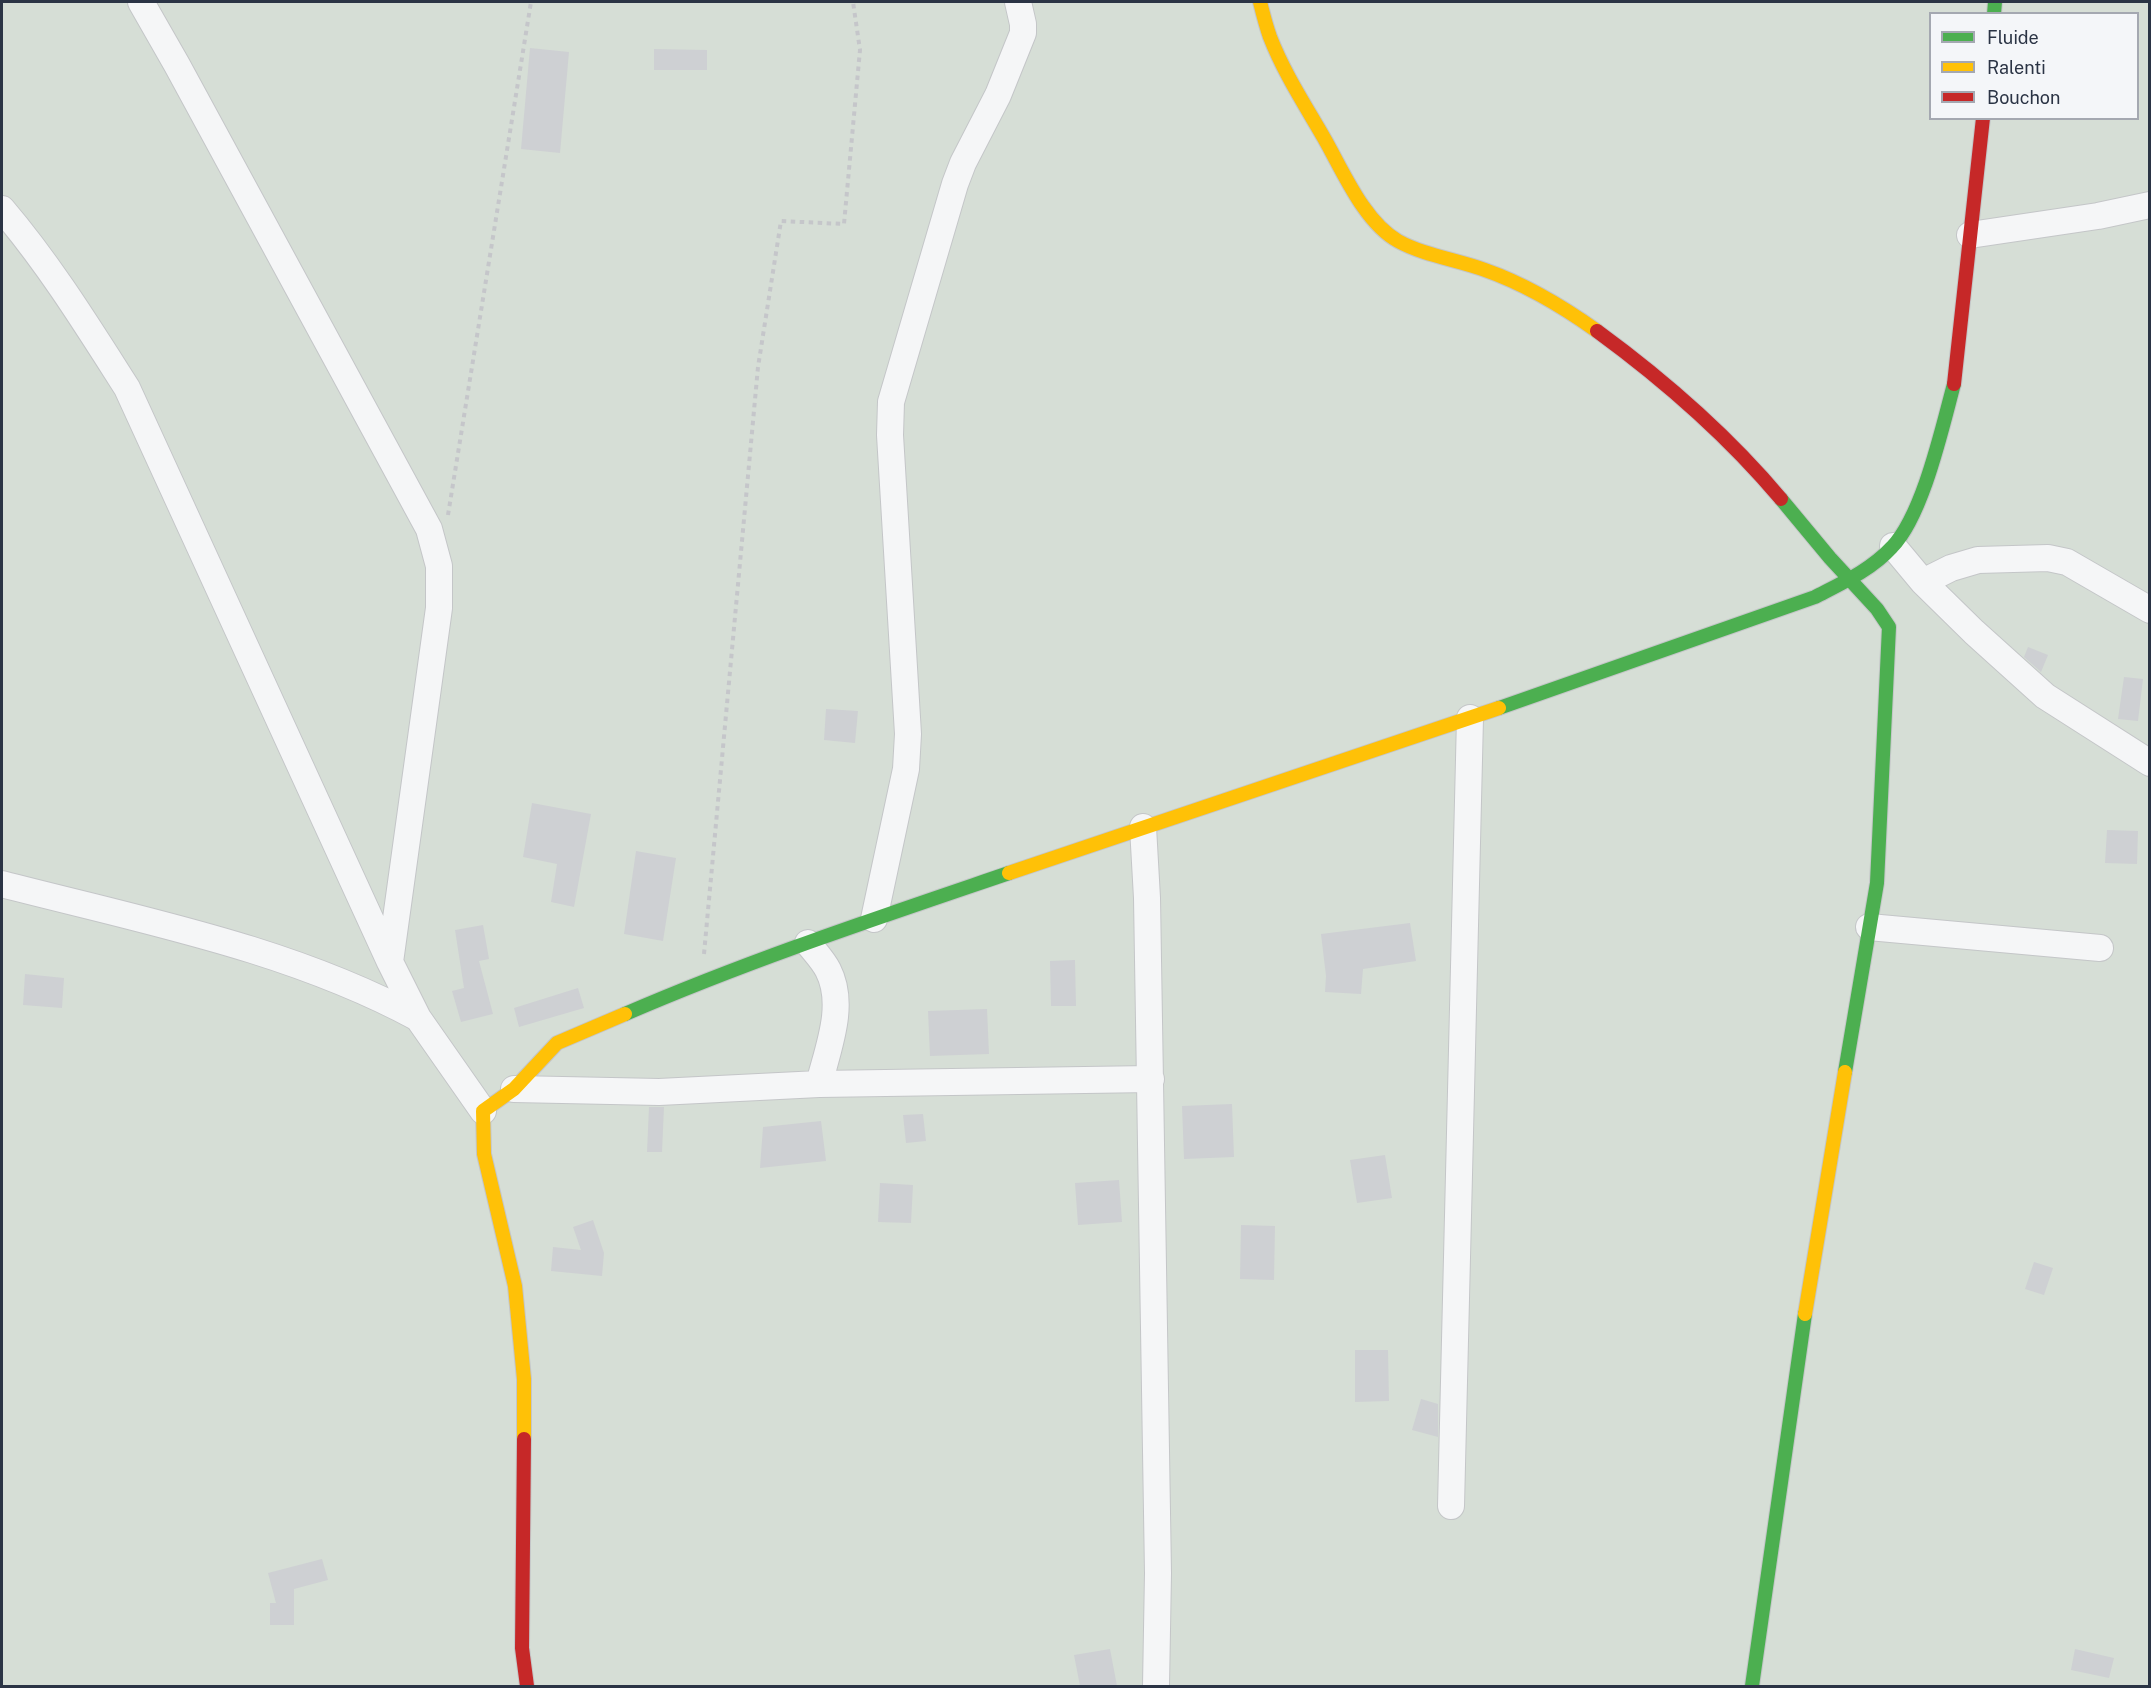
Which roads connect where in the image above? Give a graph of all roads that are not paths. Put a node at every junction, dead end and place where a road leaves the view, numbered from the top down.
1 (141, 2) edge
2 (1018, 2) edge
3 (1260, 2) edge
4 (1983, 120) edge
5 (2150, 205) edge
6 (2, 209) edge
7 (1970, 234) junction
8 (1893, 546) junction
9 (1849, 580) junction
10 (1923, 582) junction
11 (2150, 610) edge
12 (1470, 718) junction
13 (2150, 763) edge
14 (1143, 827) junction
15 (2, 884) edge
16 (874, 919) junction
17 (1869, 927) junction
18 (808, 943) junction
19 (2100, 948) dead end
20 (390, 962) junction
21 (418, 1018) junction
22 (1151, 1079) junction
23 (819, 1084) junction
24 (514, 1089) junction
25 (483, 1111) junction
26 (1451, 1506) dead end
27 (527, 1686) edge
28 (1156, 1686) edge
29 (1752, 1686) edge

1 - 20 street
2 - 16 street
3 - 9 street
4 - 7 street
5 - 7 street
6 - 20 street
7 - 8 street
8 - 9 street
8 - 10 street
9 - 12 street
9 - 17 street
10 - 11 street
10 - 13 street
12 - 14 street
12 - 26 street
14 - 16 street
14 - 22 street
15 - 21 street
16 - 18 street
17 - 19 street
17 - 29 street
18 - 23 street
18 - 24 street
20 - 21 street
21 - 25 street
22 - 23 street
22 - 28 street
23 - 24 street
24 - 25 street
25 - 27 street

